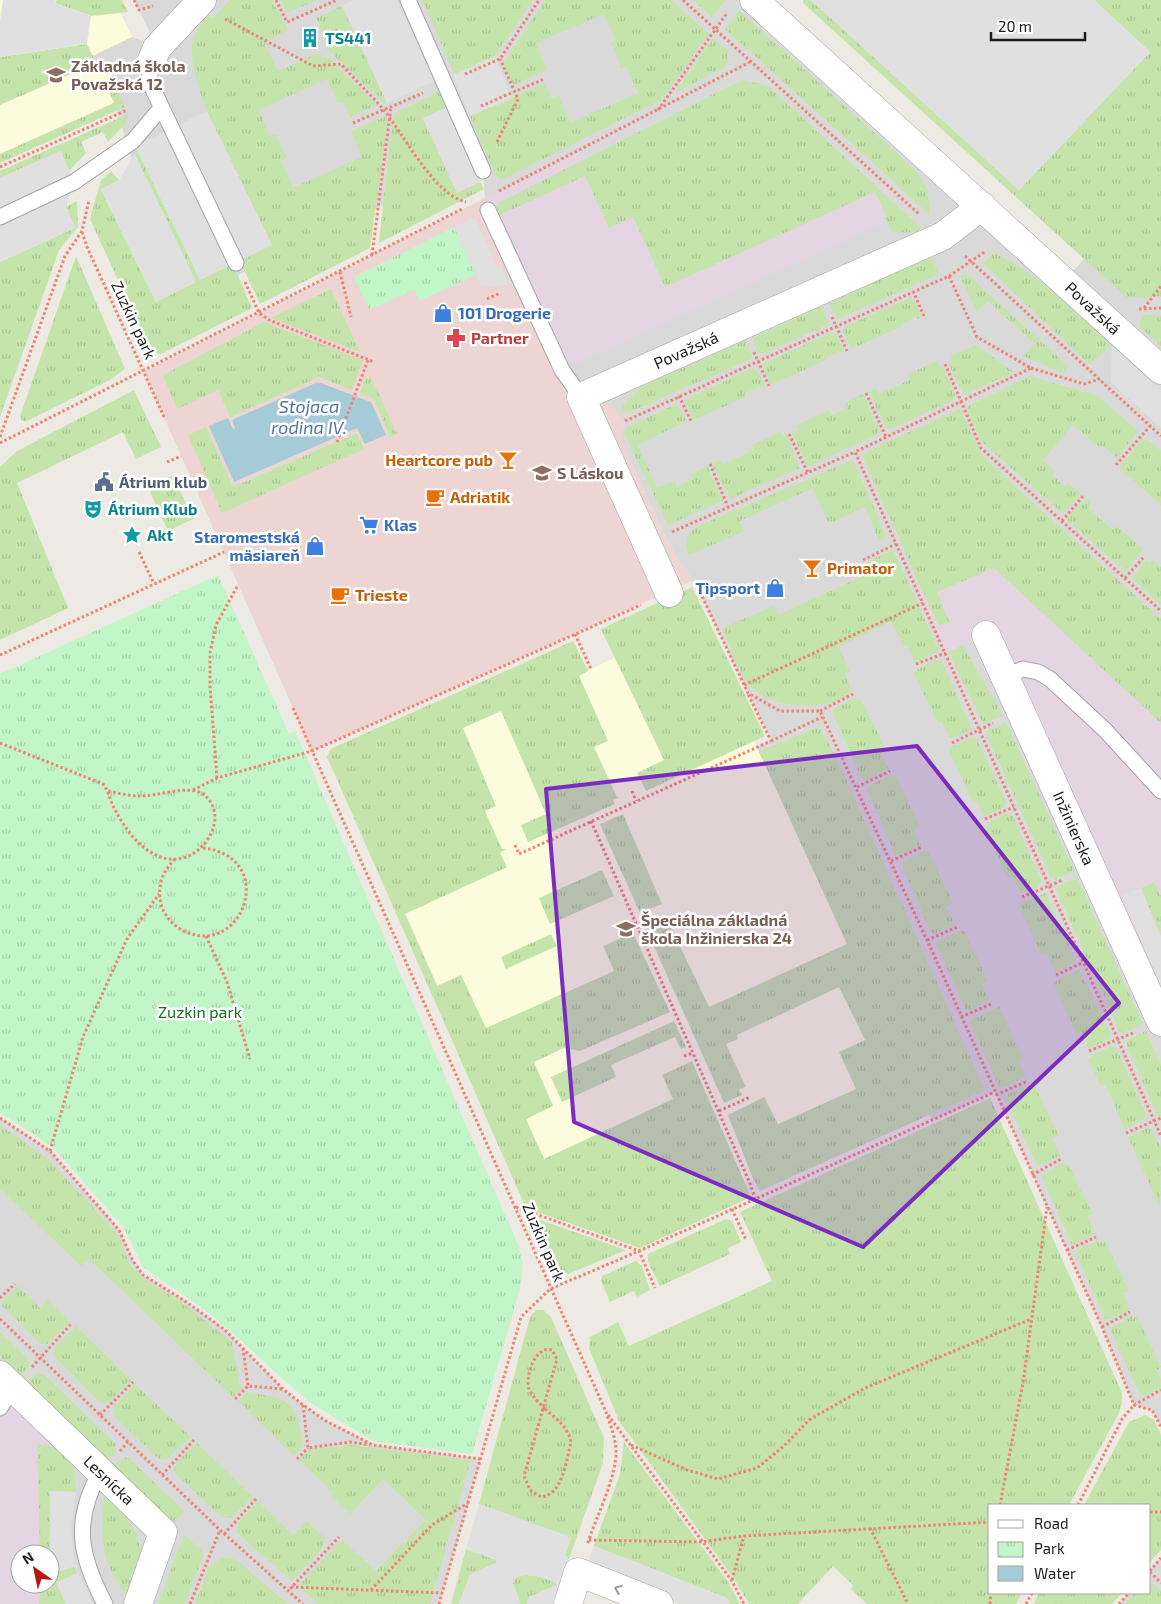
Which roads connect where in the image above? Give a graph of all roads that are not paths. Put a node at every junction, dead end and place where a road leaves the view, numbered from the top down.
1 (202, 0) edge
2 (408, 0) edge
3 (754, 4) edge
4 (151, 62) joint
5 (158, 102) junction
6 (483, 171) road end
7 (982, 206) junction
8 (488, 210) dead end
9 (0, 216) edge
10 (236, 263) road end
11 (1161, 370) edge
12 (581, 397) junction
13 (669, 593) road end
14 (986, 635) dead end
15 (1005, 676) junction
16 (1161, 791) edge
17 (1161, 1021) edge
18 (4, 1390) edge
19 (100, 1472) junction
20 (105, 1604) edge
21 (138, 1604) edge
22 (568, 1604) edge
23 (659, 1604) edge

1 - 4 street
2 - 6 lane
3 - 7 street, Považská
4 - 5 lane
5 - 9 lane
5 - 10 lane
7 - 11 street, Považská
7 - 12 street, Považská
8 - 12 lane
12 - 13 street
14 - 15 street, Inžinierska
15 - 16 lane
15 - 17 street, Inžinierska
18 - 19 street, Lesnícka
19 - 20 lane
19 - 21 street, Lesnícka
23 -> 22 street

